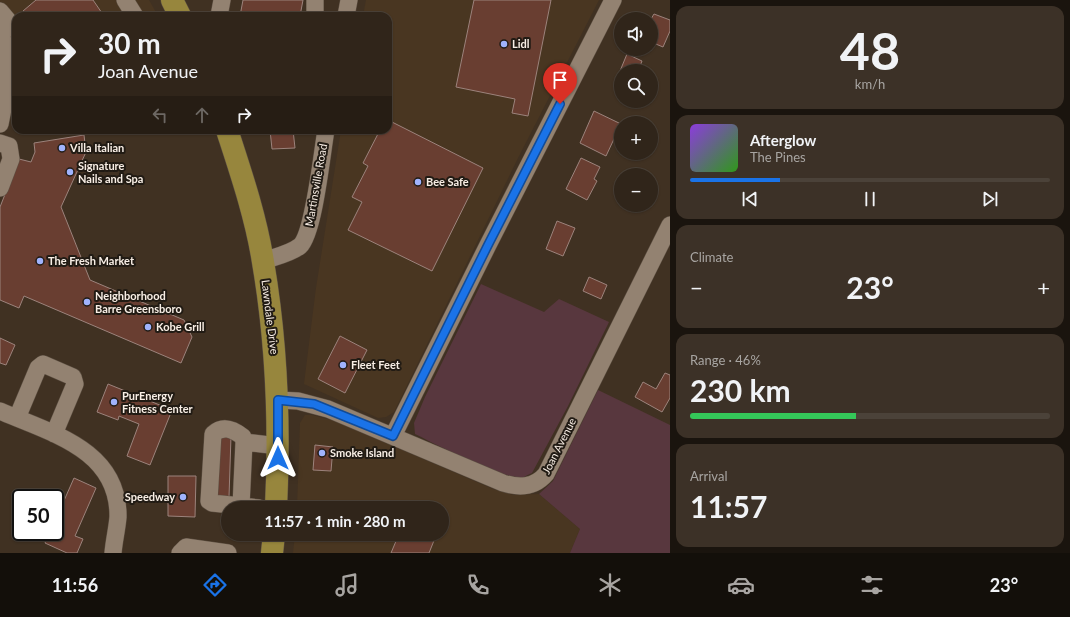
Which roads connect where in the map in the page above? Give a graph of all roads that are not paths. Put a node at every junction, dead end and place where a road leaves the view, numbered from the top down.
1 (125, 0) edge
2 (172, 0) edge
3 (222, 0) edge
4 (315, 0) edge
5 (349, 0) edge
6 (613, 0) edge
7 (0, 11) edge
8 (132, 12) edge
9 (178, 12) edge
10 (220, 12) edge
11 (315, 12) edge
12 (347, 12) edge
13 (12, 25) edge
14 (0, 32) edge
15 (0, 124) edge
16 (228, 134) edge
17 (325, 134) edge
18 (0, 143) edge
19 (0, 188) edge
20 (670, 225) edge
21 (263, 261) junction
22 (278, 400) junction
23 (0, 411) edge
24 (17, 418) junction
25 (54, 434) junction
26 (393, 436) junction
27 (244, 442) junction
28 (278, 446) junction
29 (241, 501) edge
30 (276, 501) edge
31 (221, 504) edge
32 (273, 541) edge
33 (113, 553) edge
34 (180, 553) edge
35 (228, 553) edge
36 (272, 553) edge

1 - 8 street
2 - 9 main road
3 - 10 street
4 - 11 street
5 - 12 street
6 - 26 street
7 - 13 street
14 - 15 street
16 - 21 main road, Lawndale Drive
17 - 21 street, Martinsville Road
18 - 19 street
20 - 26 street, Joan Avenue
21 - 22 main road, Lawndale Drive
22 - 26 street, Joan Avenue
22 - 28 main road, Lawndale Drive
23 - 24 street
24 - 25 street
24 - 25 street
25 - 33 street
27 - 28 street
27 - 29 street
27 - 31 street
28 - 30 main road, Lawndale Drive
32 - 36 main road
34 - 35 street

